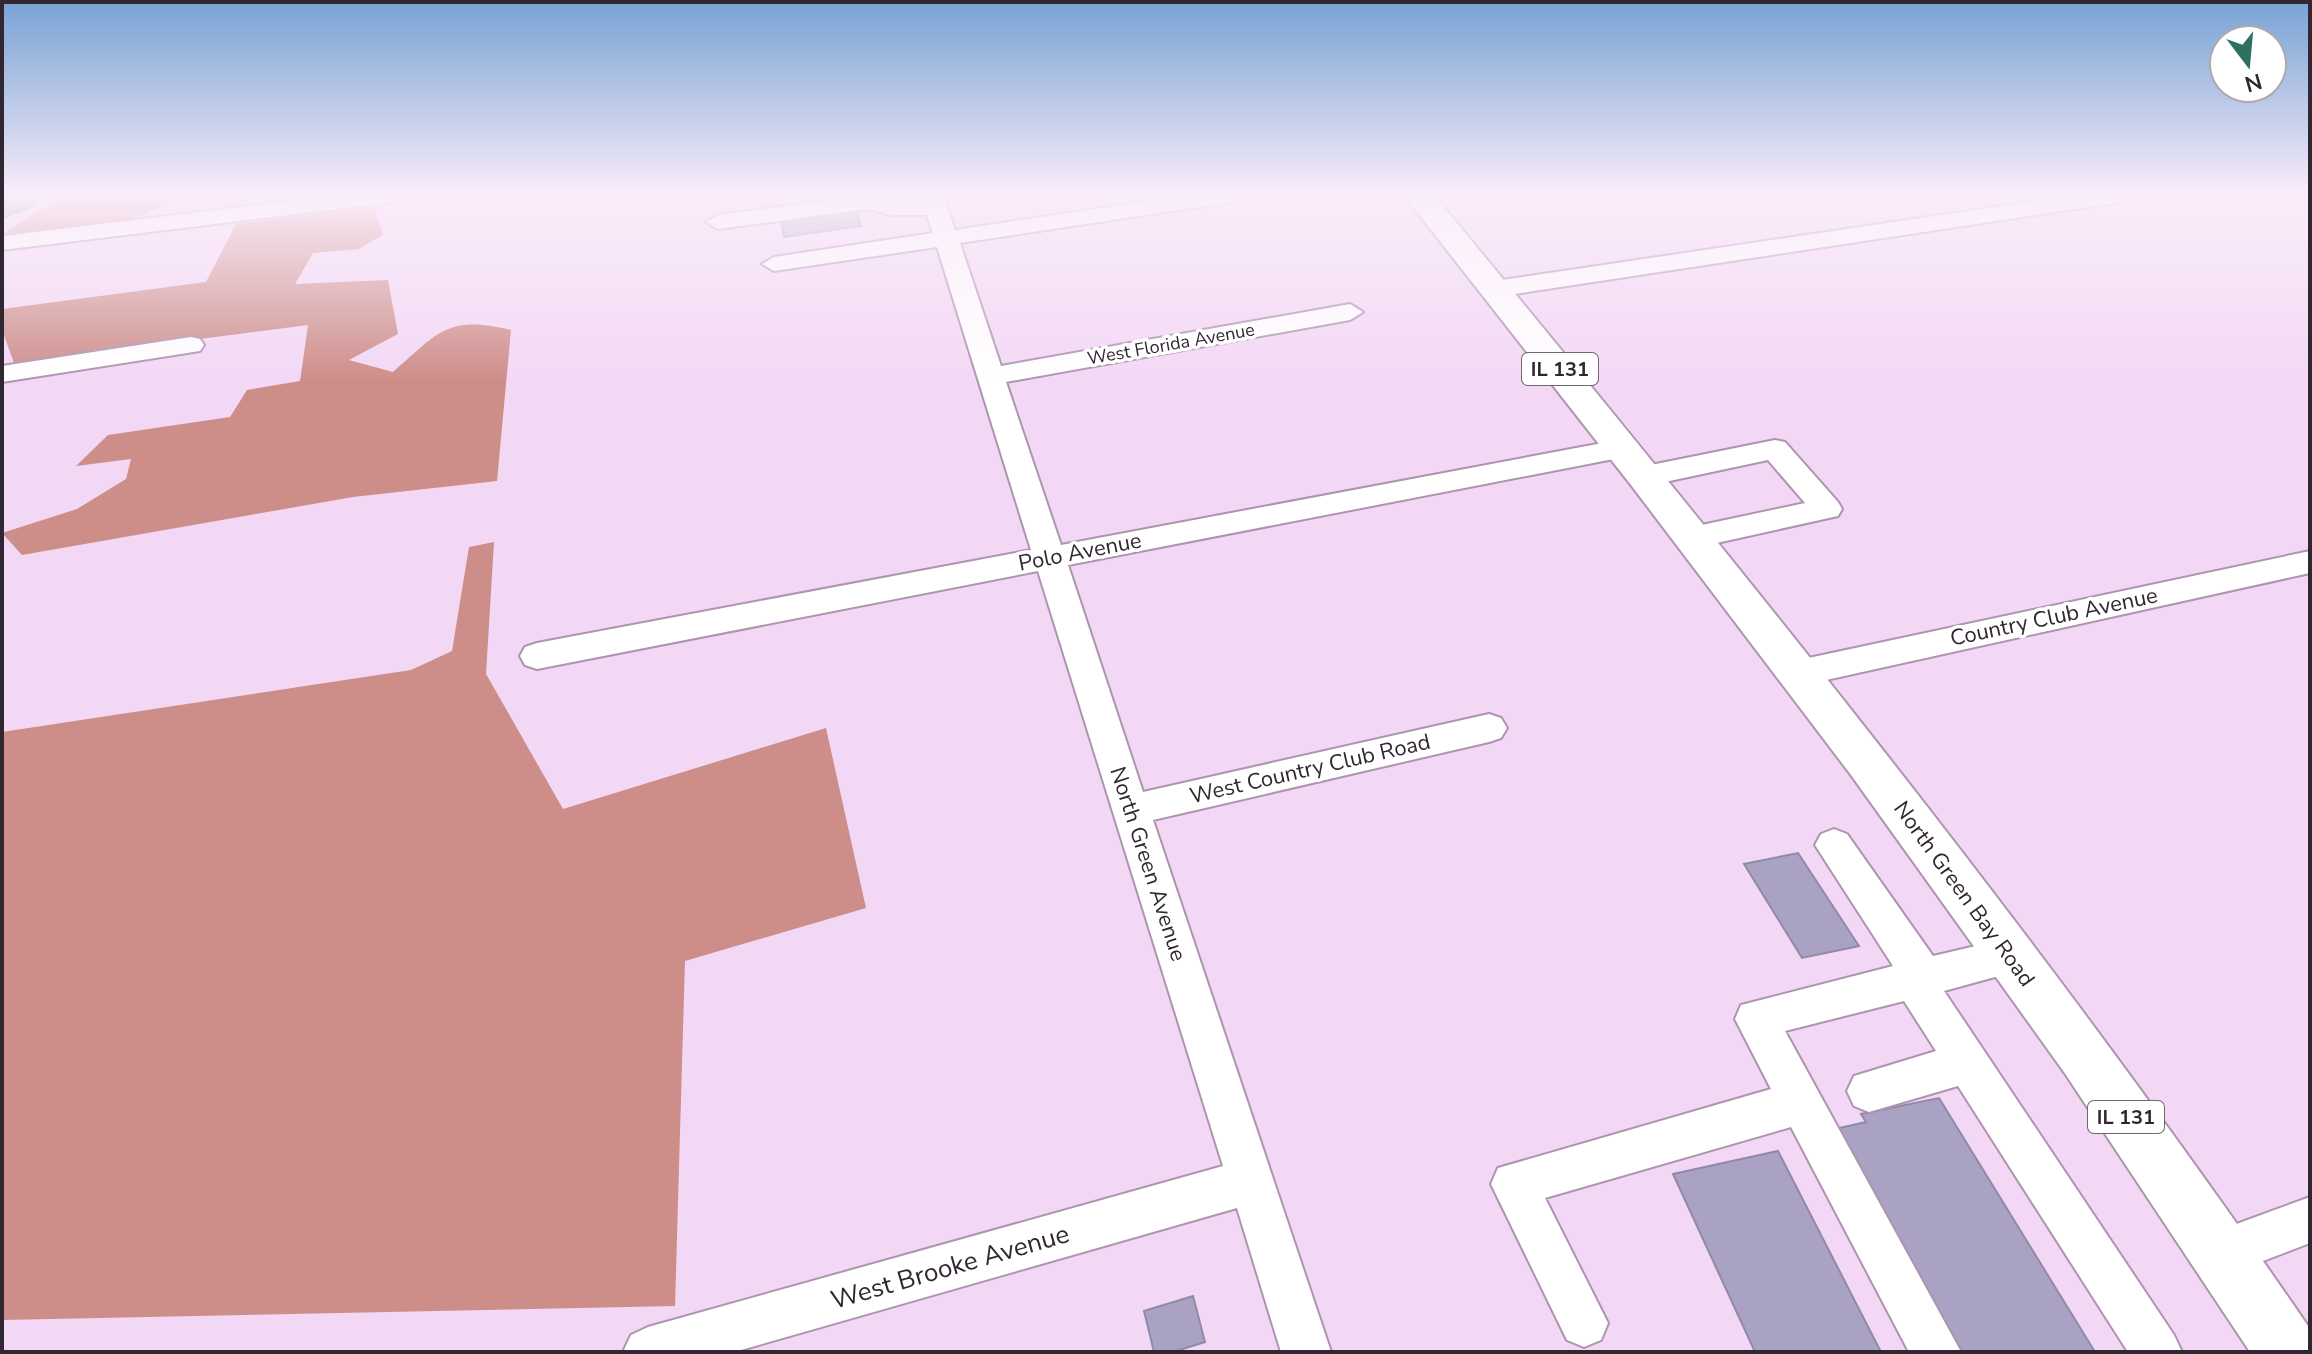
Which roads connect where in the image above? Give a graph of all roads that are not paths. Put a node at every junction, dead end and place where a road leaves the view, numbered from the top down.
1 (818, 257) edge
2 (954, 257) edge
3 (1469, 257) edge
4 (1707, 257) edge
5 (774, 264) dead end
6 (1495, 289) junction
7 (1350, 312) dead end
8 (191, 345) dead end
9 (2, 374) edge
10 (991, 376) junction
11 (1635, 462) junction
12 (1694, 537) junction
13 (1050, 558) junction
14 (2310, 562) edge
15 (537, 656) dead end
16 (1799, 673) junction
17 (1489, 728) dead end
18 (1131, 810) junction
19 (1834, 845) dead end
20 (2010, 956) junction
21 (1918, 978) junction
22 (1968, 1063) junction
23 (1869, 1091) dead end
24 (1803, 1102) junction
25 (1252, 1181) junction
26 (2310, 1220) edge
27 (2221, 1253) junction
28 (1584, 1323) dead end
29 (648, 1352) edge
30 (1306, 1352) edge
31 (1936, 1352) edge
32 (2157, 1352) edge
33 (2287, 1352) edge

1 - 5 street
2 - 10 street, North Green Avenue
3 - 6 main road, IL 131
4 - 6 street
6 - 11 main road, IL 131
7 - 10 street, West Florida Avenue
8 - 9 street
10 - 13 street, North Green Avenue
11 - 12 main road, North Green Bay Road / IL 131
11 - 12 street, Polo Avenue
11 - 13 street, Polo Avenue
12 - 16 main road, North Green Bay Road / IL 131
13 - 15 street, Polo Avenue
13 - 18 street, North Green Avenue
14 - 16 street, Country Club Avenue
16 - 20 main road, North Green Bay Road / IL 131
17 - 18 street, West Country Club Road
18 - 25 street, North Green Avenue
19 - 21 street
20 - 21 street
20 - 27 main road, North Green Bay Road / IL 131
21 - 22 street
21 - 24 street
22 - 23 street
22 - 32 street
24 - 28 street
24 - 31 street
25 - 29 street, West Brooke Avenue
25 - 30 street, North Green Avenue
26 - 27 street
27 - 33 main road, North Green Bay Road / IL 131

